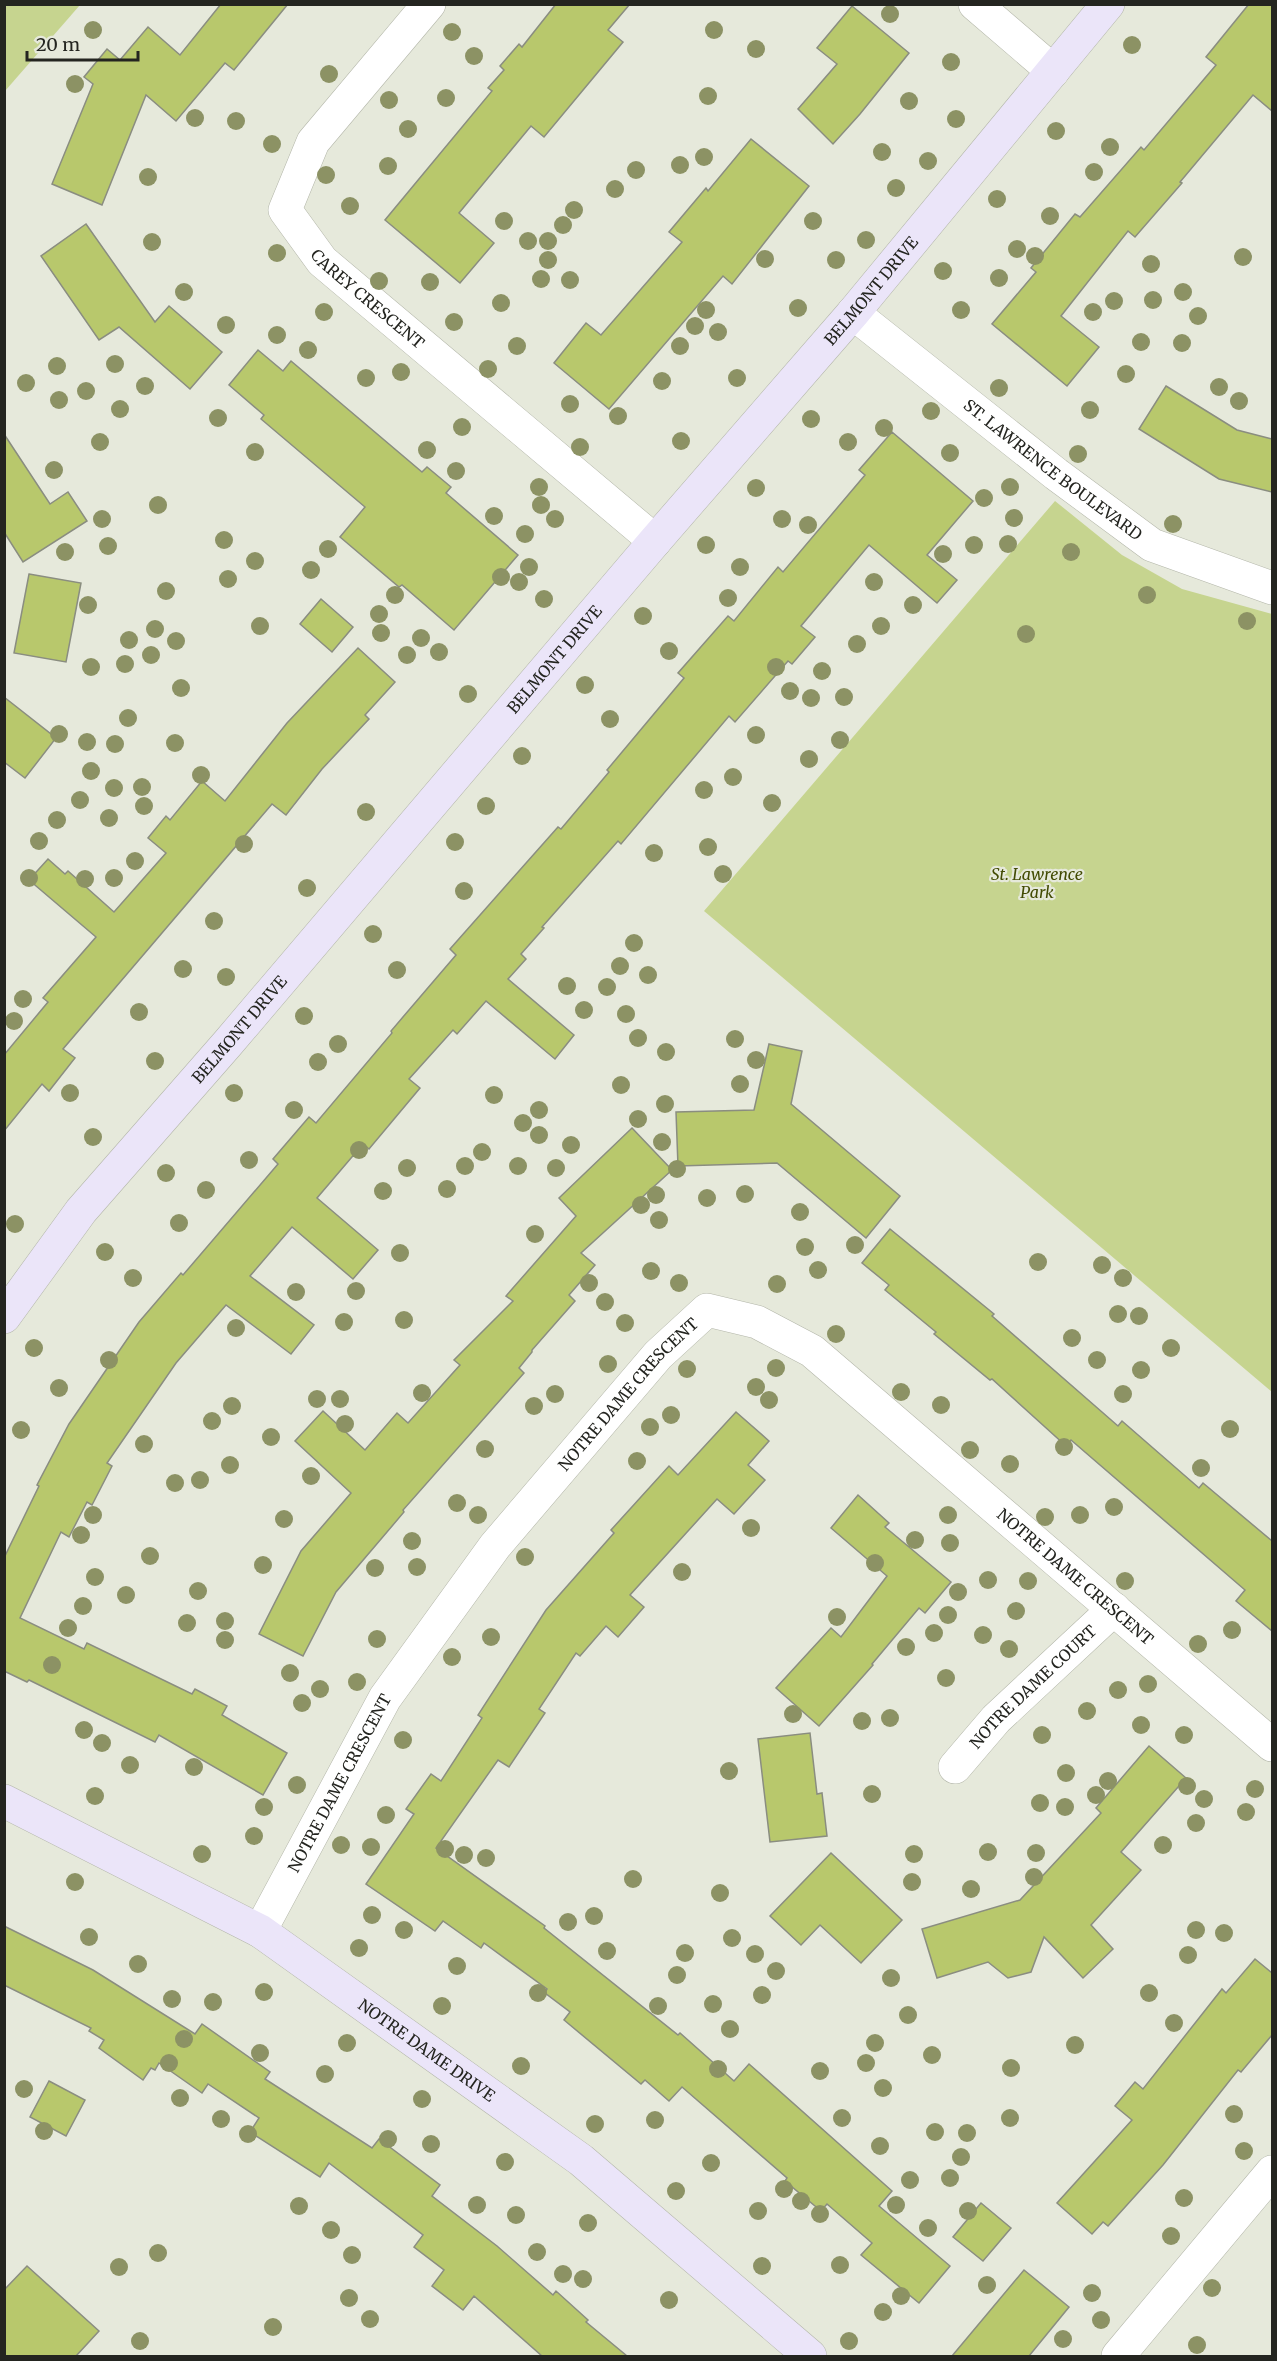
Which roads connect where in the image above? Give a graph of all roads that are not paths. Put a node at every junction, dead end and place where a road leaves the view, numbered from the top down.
1 (429, 4) edge
2 (975, 4) edge
3 (1108, 4) edge
4 (1053, 71) junction
5 (853, 313) junction
6 (655, 541) junction
7 (1272, 588) edge
8 (4, 1317) edge
9 (1114, 1609) junction
10 (1272, 1744) edge
11 (955, 1767) dead end
12 (4, 1801) edge
13 (260, 1931) junction
14 (1272, 2172) edge
15 (810, 2356) edge
16 (1118, 2356) edge

1 - 6 street, CAREY CRESCENT
2 - 4 street
3 - 4 street, BELMONT DRIVE
4 - 5 street, BELMONT DRIVE
5 - 6 street, BELMONT DRIVE
5 - 7 street, ST. LAWRENCE BOULEVARD
6 - 8 street, BELMONT DRIVE
9 - 10 street, NOTRE DAME CRESCENT
9 - 11 street, NOTRE DAME COURT
9 - 13 street, NOTRE DAME CRESCENT
12 - 13 street, NOTRE DAME DRIVE
13 - 15 street, NOTRE DAME DRIVE
14 - 16 street

